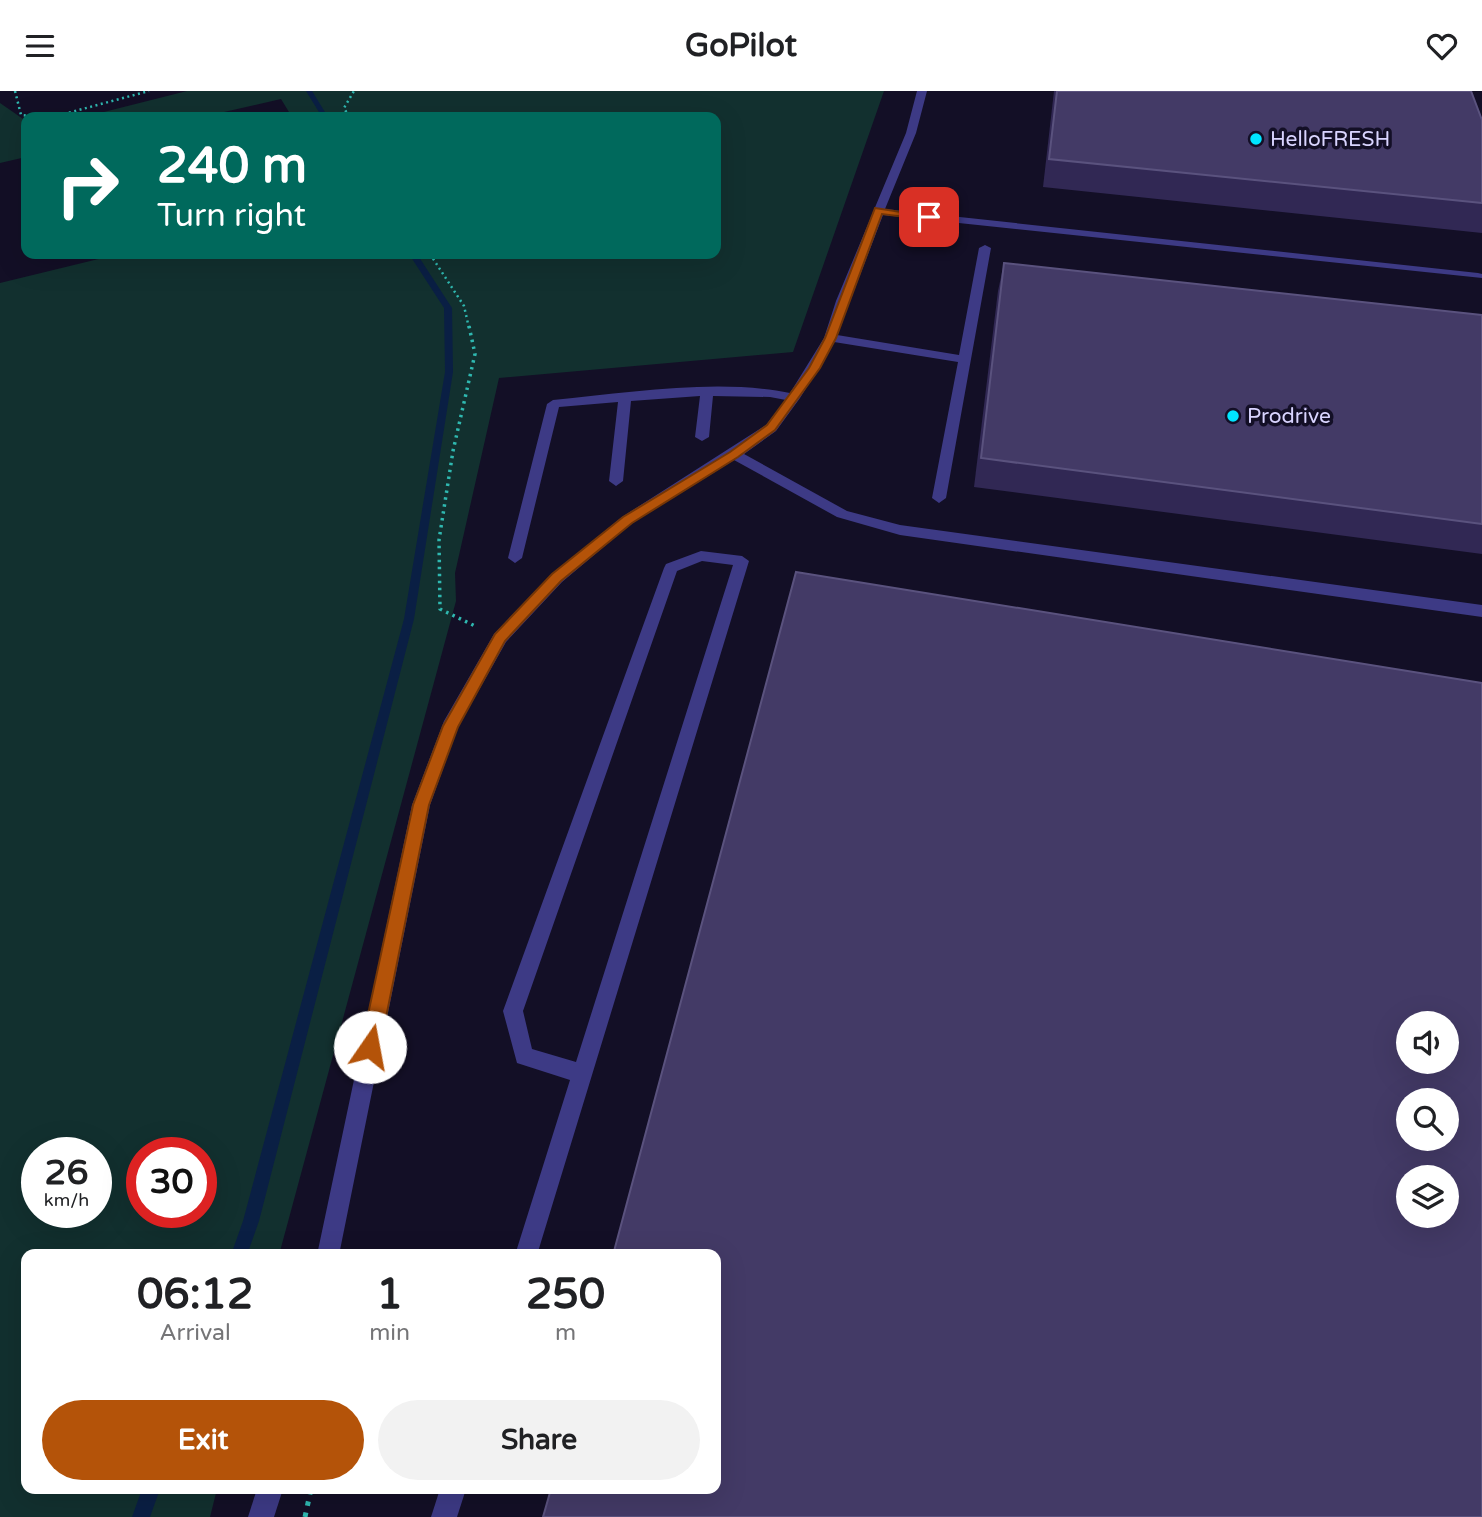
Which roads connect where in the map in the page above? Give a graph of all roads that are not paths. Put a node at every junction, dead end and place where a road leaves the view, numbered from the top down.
1 (922, 91) edge
2 (878, 211) junction
3 (985, 248) dead end
4 (1478, 276) dead end
5 (830, 338) junction
6 (964, 359) junction
7 (707, 392) junction
8 (625, 397) junction
9 (794, 398) junction
10 (702, 437) dead end
11 (734, 454) junction
12 (616, 481) dead end
13 (939, 498) dead end
14 (515, 558) dead end
15 (1482, 611) edge
16 (582, 1075) junction
17 (329, 1249) edge
18 (528, 1249) edge
19 (268, 1494) edge
20 (451, 1494) edge
21 (261, 1517) edge
22 (444, 1517) edge

1 - 2 street
2 - 4 street
2 - 5 street
3 - 6 street
5 - 6 street
5 - 9 street
6 - 13 street
7 - 8 street
7 - 9 street
7 - 10 street
8 - 12 street
8 - 14 street
9 - 11 street
11 - 15 street
11 - 17 street
16 - 16 street
16 - 18 street
19 - 21 street
20 - 22 street

